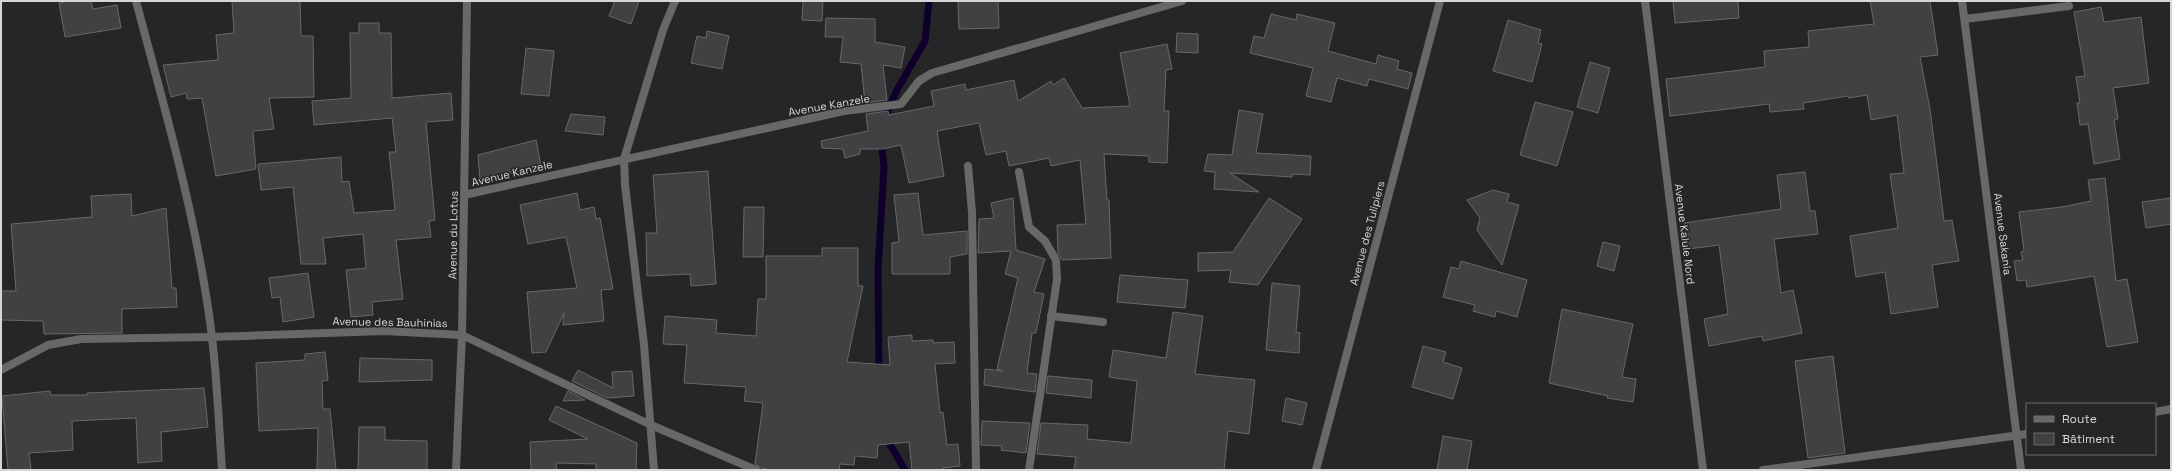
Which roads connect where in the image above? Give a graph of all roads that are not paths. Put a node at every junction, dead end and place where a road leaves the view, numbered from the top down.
1 (136, 1) edge
2 (467, 1) edge
3 (675, 1) edge
4 (1182, 1) edge
5 (1440, 1) edge
6 (1645, 1) edge
7 (1962, 1) edge
8 (2069, 6) dead end
9 (1965, 19) junction
10 (624, 159) junction
11 (968, 166) dead end
12 (1019, 172) dead end
13 (464, 195) junction
14 (1051, 316) junction
15 (1103, 322) dead end
16 (462, 335) junction
17 (212, 337) junction
18 (1, 370) edge
19 (2171, 409) edge
20 (2156, 412) edge
21 (651, 425) junction
22 (2026, 434) edge
23 (2017, 435) junction
24 (222, 470) edge
25 (456, 470) edge
26 (654, 470) edge
27 (756, 470) edge
28 (976, 470) edge
29 (1029, 470) edge
30 (1316, 470) edge
31 (1703, 470) edge
32 (1763, 470) edge
33 (2021, 470) edge

1 - 17 street
2 - 13 street, Avenue du Lotus
3 - 10 street
4 - 10 street, Avenue Kanzele
5 - 30 street, Avenue des Tulipiers
6 - 31 street, Avenue Kalule Nord
7 - 9 street, Avenue Sakania
8 - 9 street
9 - 23 street, Avenue Sakania
10 - 13 street, Avenue Kanzele
10 - 21 street
11 - 28 street
12 - 14 street
13 - 16 street, Avenue du Lotus
14 - 15 street
14 - 29 street
16 - 17 street, Avenue des Bauhinias
16 - 21 street, Avenue des Bauhinias
16 - 25 street, Avenue du Lotus
17 - 18 street, Avenue des Bauhinias
17 - 24 street
19 - 20 street
21 - 26 street
21 - 27 street, Avenue des Bauhinias
22 - 23 street
23 - 32 street
23 - 33 street, Avenue Sakania

